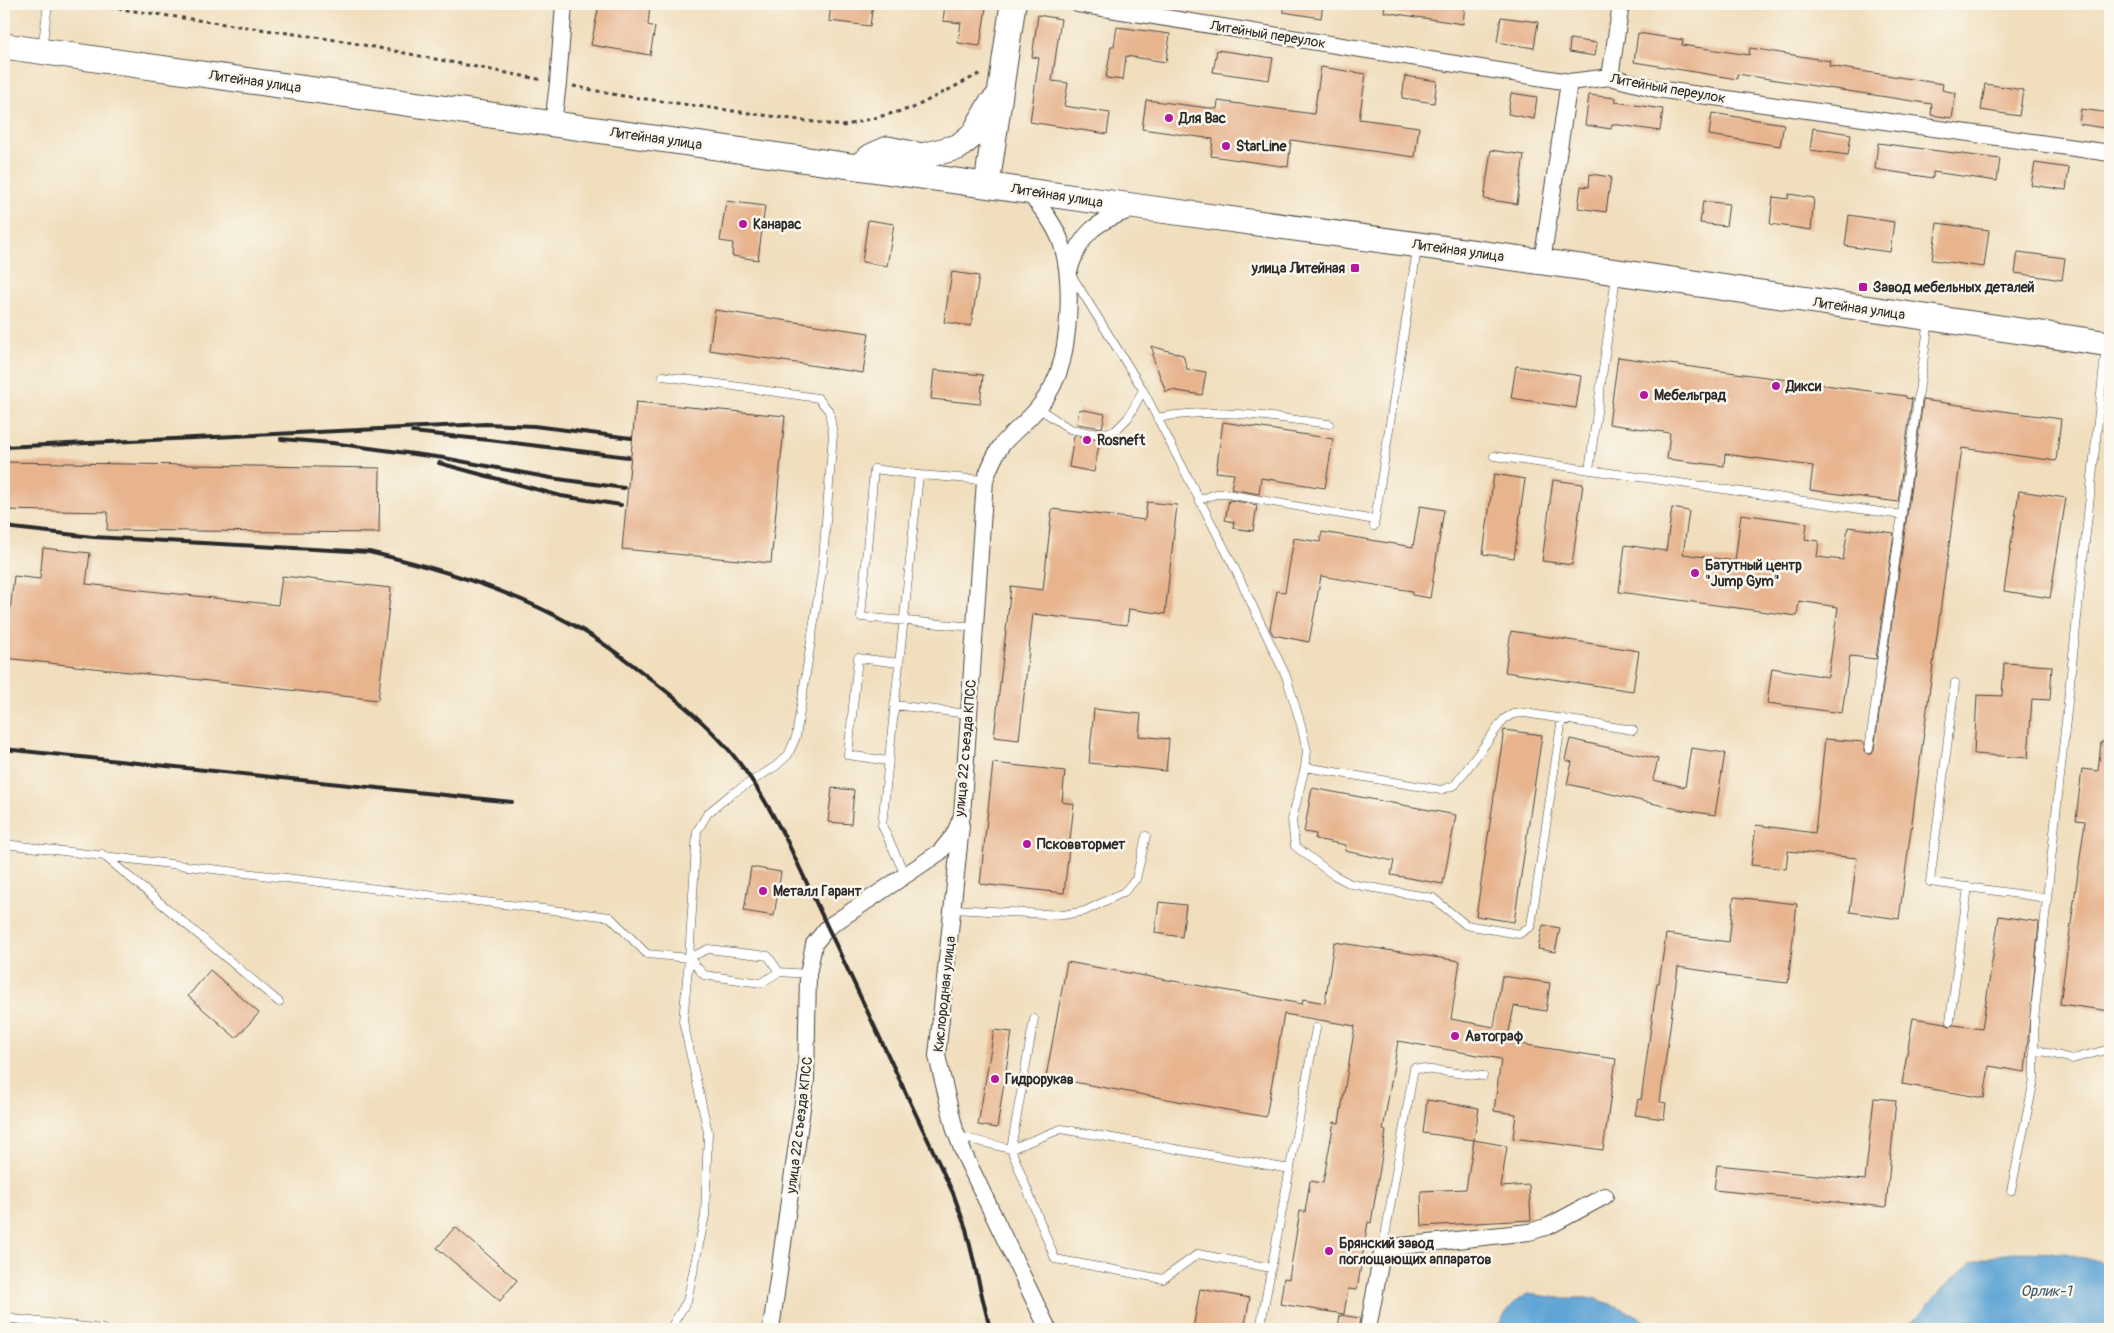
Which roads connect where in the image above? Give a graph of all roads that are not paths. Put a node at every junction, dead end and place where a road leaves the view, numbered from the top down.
1 (48, 4) edge
2 (564, 4) edge
3 (1013, 4) edge
4 (1078, 4) edge
5 (1621, 4) edge
6 (4, 46) edge
7 (42, 51) junction
8 (1610, 77) junction
9 (1569, 82) junction
10 (1000, 96) junction
11 (553, 124) junction
12 (2110, 153) edge
13 (859, 166) junction
14 (987, 184) junction
15 (1026, 190) junction
16 (1139, 207) junction
17 (1418, 245) junction
18 (1542, 262) junction
19 (1069, 271) junction
20 (1617, 272) junction
21 (1930, 318) junction
22 (2108, 344) edge
23 (663, 376) dead end
24 (1142, 390) junction
25 (1038, 408) junction
26 (1157, 418) junction
27 (1329, 424) dead end
28 (1494, 456) dead end
29 (1589, 470) junction
30 (919, 475) junction
31 (985, 480) junction
32 (1199, 500) junction
33 (1902, 515) junction
34 (903, 621) junction
35 (974, 627) junction
36 (899, 663) junction
37 (1955, 683) dead end
38 (894, 705) junction
39 (968, 714) junction
40 (1562, 718) junction
41 (1633, 730) dead end
42 (1869, 749) dead end
43 (888, 761) junction
44 (1305, 767) junction
45 (962, 816) junction
46 (1146, 836) dead end
47 (4, 844) edge
48 (102, 854) junction
49 (905, 876) junction
50 (1968, 887) junction
51 (2047, 898) junction
52 (953, 909) junction
53 (689, 958) junction
54 (780, 972) junction
55 (808, 974) junction
56 (279, 1002) dead end
57 (1034, 1019) dead end
58 (1950, 1021) dead end
59 (1316, 1028) dead end
60 (2034, 1049) junction
61 (2110, 1049) edge
62 (5, 1062) dead end
63 (1483, 1076) dead end
64 (4, 1079) edge
65 (957, 1136) junction
66 (1011, 1149) junction
67 (1290, 1169) junction
68 (2011, 1191) dead end
69 (1605, 1196) dead end
70 (1383, 1248) junction
71 (1271, 1268) junction
72 (4, 1318) edge
73 (102, 1329) edge
74 (670, 1329) edge
75 (772, 1329) edge
76 (1048, 1329) edge
77 (1260, 1329) edge
78 (1368, 1329) edge

1 - 7 lane
2 - 11 street
3 - 10 main road
4 - 9 street, Литейный переулок
5 - 8 street
6 - 7 main road, Литейная улица
7 - 11 main road, Литейная улица
8 - 9 street, Литейный переулок
8 - 12 street, Литейный переулок
9 - 18 street
10 - 13 main road
10 - 14 main road
11 - 13 main road, Литейная улица
13 - 14 main road, Литейная улица
14 - 15 main road, Литейная улица
15 - 16 main road, Литейная улица
15 - 19 street, улица 22 съезда КПСС
16 - 17 main road, Литейная улица
16 - 19 street
17 - 18 main road, Литейная улица
17 - 32 lane
18 - 20 main road, Литейная улица
19 - 24 lane
19 - 25 street, улица 22 съезда КПСС
20 - 21 main road, Литейная улица
20 - 29 lane
21 - 22 main road, Литейная улица
21 - 33 lane
22 - 51 lane
23 - 53 lane
24 - 25 lane
24 - 26 lane
25 - 31 street, улица 22 съезда КПСС
26 - 27 lane
26 - 32 lane
28 - 29 lane
29 - 33 lane
30 - 31 lane
30 - 34 lane
30 - 34 lane
31 - 35 street, улица 22 съезда КПСС
32 - 44 lane
33 - 42 lane
34 - 35 lane
34 - 36 lane
35 - 39 street, улица 22 съезда КПСС
36 - 38 lane
36 - 43 lane
37 - 50 lane
38 - 39 lane
38 - 43 lane
39 - 45 street, улица 22 съезда КПСС
40 - 41 lane
40 - 44 lane
40 - 44 lane
43 - 49 lane
45 - 49 street, улица 22 съезда КПСС
45 - 52 street, Кислородная улица
46 - 52 lane
47 - 48 lane
48 - 53 lane
48 - 56 lane
49 - 55 street, улица 22 съезда КПСС
50 - 51 lane
50 - 58 lane
51 - 60 lane
52 - 65 street, Кислородная улица
53 - 54 lane
53 - 54 lane
53 - 74 lane
54 - 55 lane
55 - 75 street, улица 22 съезда КПСС
57 - 66 lane
59 - 67 lane
60 - 61 lane
60 - 68 lane
62 - 64 lane
63 - 70 lane
65 - 66 lane
65 - 76 street, Кислородная улица
66 - 67 lane
66 - 71 lane
67 - 71 lane
69 - 70 street
70 - 78 street
71 - 77 lane
72 - 73 lane

